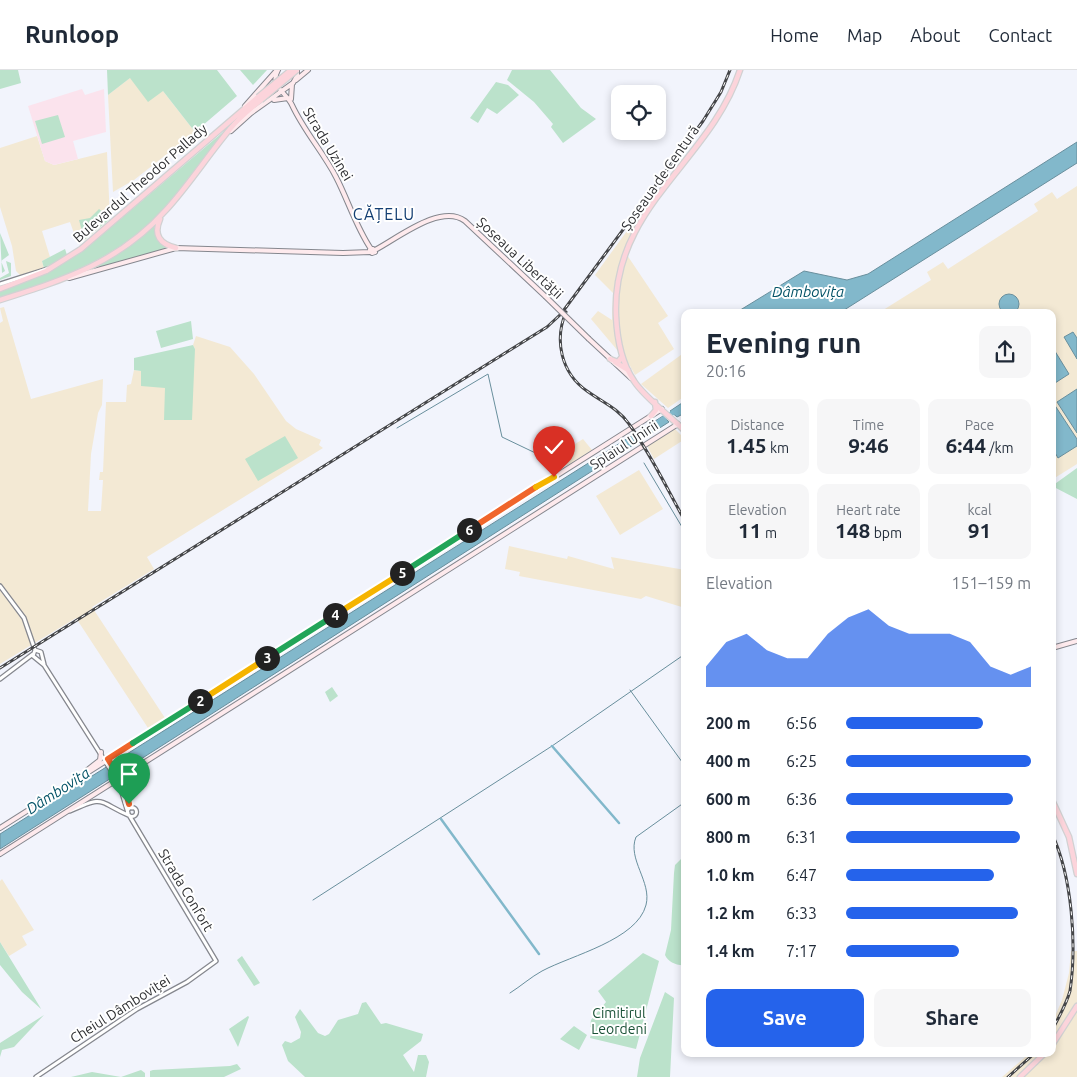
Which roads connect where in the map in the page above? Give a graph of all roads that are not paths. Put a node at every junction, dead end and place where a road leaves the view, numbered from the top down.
1 (277, 70) edge
2 (292, 70) edge
3 (297, 70) edge
4 (308, 70) edge
5 (740, 70) edge
6 (275, 81) junction
7 (293, 83) junction
8 (282, 91) junction
9 (288, 98) junction
10 (259, 99) junction
11 (292, 104) junction
12 (260, 106) junction
13 (205, 143) junction
14 (213, 151) junction
15 (161, 216) junction
16 (176, 248) junction
17 (372, 250) junction
18 (50, 269) junction
19 (69, 278) junction
20 (0, 284) edge
21 (0, 289) edge
22 (0, 301) edge
23 (622, 355) junction
24 (613, 360) junction
25 (628, 370) junction
26 (633, 379) junction
27 (654, 401) junction
28 (662, 409) junction
29 (651, 416) junction
30 (676, 422) junction
31 (681, 428) edge
32 (0, 586) edge
33 (1077, 641) edge
34 (1056, 647) edge
35 (35, 650) junction
36 (33, 654) junction
37 (38, 657) junction
38 (24, 662) junction
39 (0, 679) edge
40 (101, 752) junction
41 (107, 761) junction
42 (147, 761) junction
43 (82, 776) junction
44 (118, 778) junction
45 (128, 796) junction
46 (132, 808) junction
47 (1056, 809) edge
48 (65, 814) junction
49 (128, 814) junction
50 (135, 816) junction
51 (0, 828) edge
52 (137, 832) junction
53 (0, 854) edge
54 (1077, 874) edge
55 (216, 961) joint
56 (1077, 1006) edge
57 (1056, 1039) edge
58 (1041, 1057) edge
59 (36, 1077) edge
60 (1020, 1077) edge

1 - 6 main road
1 - 13 main road, Bulevardul Theodor Pallady
2 - 10 main road, bridge
3 - 7 main road, Strada Uzinei
3 - 10 main road, bridge
4 - 7 main road, Bulevardul Theodor Pallady
5 - 23 main road, Șoseaua de Centură
6 - 7 main road
6 - 8 main road, Strada Uzinei
7 - 8 main road, Bulevardul Theodor Pallady
7 - 11 main road, Strada Uzinei
8 - 9 main road, Strada Uzinei
8 - 12 main road, Bulevardul Theodor Pallady
9 - 11 main road, Strada Uzinei
9 - 12 main road
10 - 13 main road
10 - 14 main road
11 - 17 main road, Strada Uzinei
12 - 14 main road, Bulevardul Theodor Pallady
13 - 18 main road, Bulevardul Theodor Pallady
14 - 15 main road, Bulevardul Theodor Pallady
15 - 16 main road
15 - 19 main road, Bulevardul Theodor Pallady
16 - 17 main road, Șoseaua Libertății
16 - 19 main road, Șoseaua Libertății
17 - 24 main road, Șoseaua Libertății, bridge
18 - 20 street
18 - 21 main road, Bulevardul Theodor Pallady
19 - 22 main road, Bulevardul Theodor Pallady
23 - 24 main road
23 - 25 main road, Șoseaua de Centură
24 - 25 main road
24 - 26 main road, Șoseaua Libertății
25 - 26 main road, Șoseaua de Centură
26 - 27 main road, Șoseaua de Centură
27 - 28 main road, Șoseaua de Centură
27 - 29 main road
28 - 29 main road, Splaiul Unirii
28 - 30 main road, Șoseaua de Centură
29 - 41 main road, Splaiul Unirii
30 - 31 main road, Șoseaua de Centură
30 - 42 main road, Splaiul Unirii
32 - 35 street
33 - 34 main road
35 - 36 street
35 - 37 street
36 - 37 street
36 - 38 street
37 - 38 street
37 - 40 street
38 - 39 street
40 - 41 street
40 - 43 main road
41 - 43 main road, Splaiul Unirii
41 - 44 street
42 - 44 main road, Splaiul Unirii
42 - 45 street
43 - 51 main road, Splaiul Unirii
44 - 45 street
44 - 48 main road, Splaiul Unirii
44 - 49 street, Strada Confort
45 - 46 street
46 - 49 street
46 - 50 street
47 - 54 main road
48 - 49 street
48 - 53 main road, Splaiul Unirii
49 - 50 street
49 - 52 street, Strada Confort
50 - 52 street, Strada Confort
52 - 55 street, Strada Confort
55 - 59 street, Cheiul Dâmboviței
56 - 57 main road
58 - 60 main road

